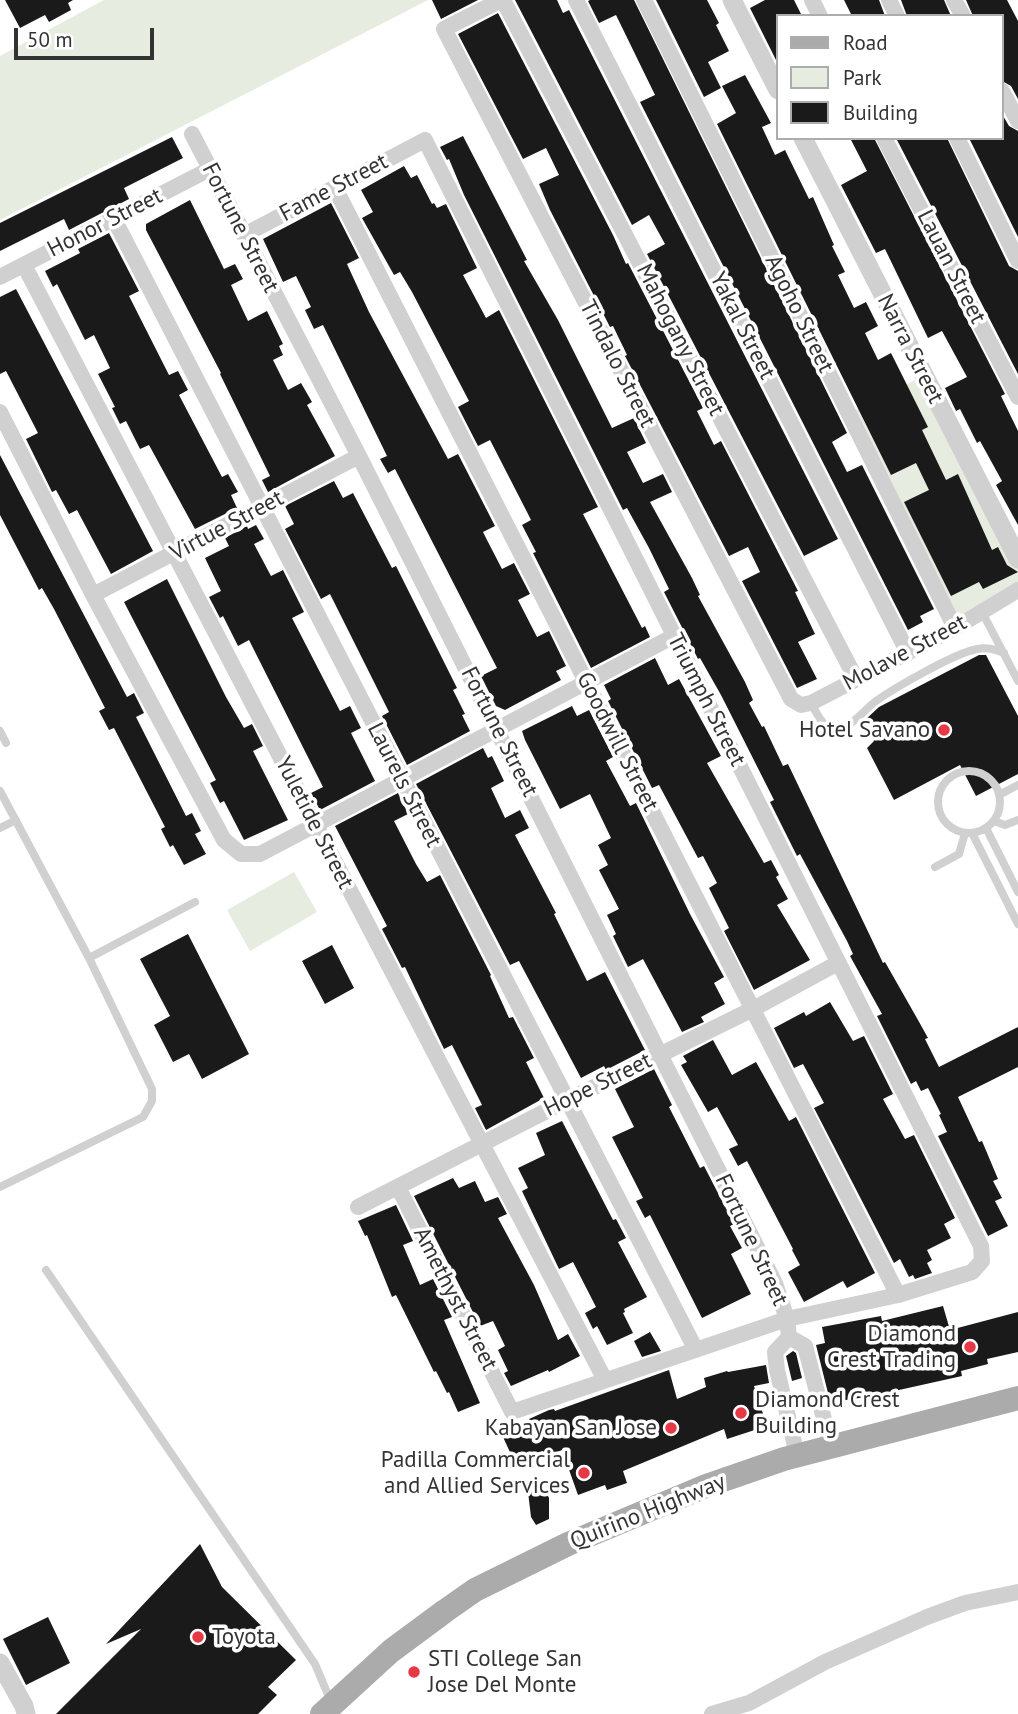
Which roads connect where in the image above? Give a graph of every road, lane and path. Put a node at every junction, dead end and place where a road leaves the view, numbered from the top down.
1 (502, 0) edge
2 (576, 0) edge
3 (644, 0) edge
4 (732, 0) edge
5 (776, 86) edge
6 (1004, 95) edge
7 (1018, 121) edge
8 (192, 134) dead end
9 (425, 140) joint
10 (804, 140) edge
11 (885, 140) edge
12 (958, 140) edge
13 (210, 169) junction
14 (335, 188) junction
15 (114, 219) junction
16 (244, 235) junction
17 (1018, 261) edge
18 (24, 265) junction
19 (0, 277) edge
20 (1018, 397) edge
21 (0, 412) edge
22 (359, 456) junction
23 (262, 508) junction
24 (174, 553) junction
25 (1018, 559) edge
26 (1018, 590) edge
27 (93, 596) junction
28 (982, 612) junction
29 (954, 628) junction
30 (674, 636) junction
31 (908, 653) junction
32 (1004, 653) junction
33 (856, 680) junction
34 (1018, 681) edge
35 (587, 684) junction
36 (811, 703) junction
37 (497, 730) junction
38 (0, 731) edge
39 (6, 743) dead end
40 (402, 780) junction
41 (1018, 785) edge
42 (0, 791) edge
43 (999, 795) junction
44 (16, 820) junction
45 (1018, 820) edge
46 (994, 821) junction
47 (316, 825) junction
48 (0, 828) edge
49 (986, 828) junction
50 (968, 833) junction
51 (935, 867) dead end
52 (1018, 891) edge
53 (195, 902) dead end
54 (1018, 924) edge
55 (89, 958) junction
56 (838, 963) junction
57 (753, 1009) junction
58 (661, 1054) junction
59 (566, 1101) junction
60 (482, 1144) junction
61 (0, 1187) edge
62 (398, 1187) junction
63 (358, 1207) dead end
64 (46, 1270) dead end
65 (898, 1296) junction
66 (787, 1319) junction
67 (789, 1337) junction
68 (696, 1350) junction
69 (606, 1380) junction
70 (1018, 1398) edge
71 (831, 1446) junction
72 (797, 1455) junction
73 (1018, 1592) edge
74 (0, 1663) edge
75 (327, 1709) edge
76 (28, 1711) edge
77 (712, 1714) edge

1 - 33 street, Mahogany Street
1 - 36 street, Tindalo Street
2 - 31 street, Yakal Street
3 - 29 street, Agoho Street
4 - 5 street
6 - 7 street
8 - 13 street, Fortune Street
9 - 14 street, Fame Street
9 - 30 street, Triumph Street
10 - 25 street, Narra Street
11 - 20 street, Lauan Street
12 - 17 street
13 - 15 street, Honor Street
13 - 16 street, Fortune Street
14 - 16 street, Fame Street
14 - 35 street, Goodwill Street
15 - 18 street, Honor Street
15 - 23 street, Laurels Street
16 - 22 street, Fortune Street
18 - 19 street, Honor Street
18 - 24 street, Yuletide Street
21 - 27 street
22 - 23 street, Virtue Street
22 - 37 street, Fortune Street
23 - 24 street, Virtue Street
23 - 40 street, Laurels Street
24 - 27 street, Virtue Street
24 - 47 street, Yuletide Street
26 - 28 street, Molave Street
27 - 47 street
28 - 29 street, Molave Street
28 - 32 lane
29 - 31 street, Molave Street
30 - 35 street
30 - 56 street, Triumph Street
31 - 33 street, Molave Street
32 - 34 lane
32 - 36 lane
33 - 36 street, Molave Street
35 - 37 street
35 - 57 street, Goodwill Street
37 - 40 street
37 - 58 street, Fortune Street
38 - 39 lane
40 - 47 street
40 - 59 street, Laurels Street
41 - 43 lane
42 - 44 lane
43 - 46 lane
43 - 50 lane
44 - 48 lane
44 - 55 lane
45 - 46 lane
46 - 49 lane
47 - 60 street, Yuletide Street
49 - 50 lane
49 - 52 lane
50 - 51 lane
50 - 54 lane
53 - 55 lane
55 - 61 lane
56 - 57 street, Hope Street
56 - 65 street, Triumph Street
57 - 58 street, Hope Street
57 - 65 street, Goodwill Street
58 - 59 street, Hope Street
58 - 66 street, Fortune Street
59 - 60 street, Hope Street
59 - 68 street, Laurels Street
60 - 62 street, Hope Street
60 - 69 street, Yuletide Street
62 - 63 street, Hope Street
62 - 69 street, Amethyst Street
64 - 75 lane
65 - 66 street
66 - 67 street, Fortune Street
66 - 68 street
67 - 71 street, Fortune Street
67 - 72 street, Fortune Street
68 - 69 street
70 - 71 main road, Quirino Highway
71 - 72 main road, Quirino Highway
72 - 75 main road, Quirino Highway
73 - 77 street
74 - 76 street

